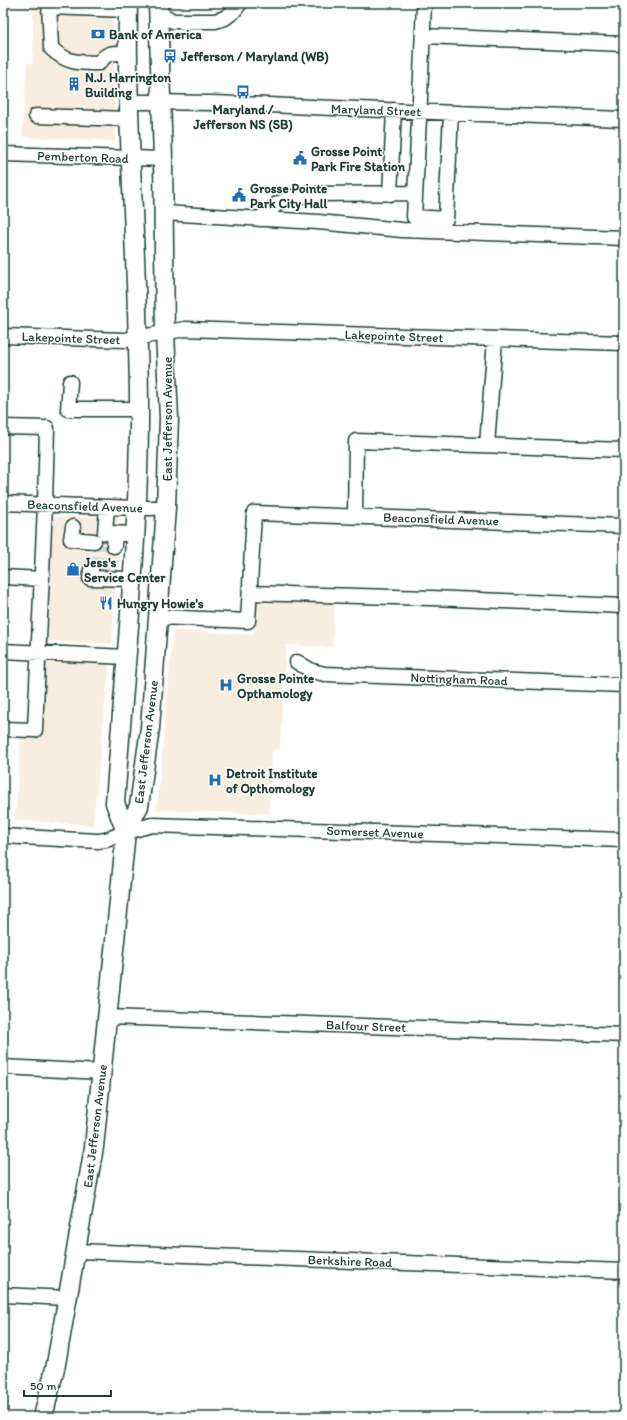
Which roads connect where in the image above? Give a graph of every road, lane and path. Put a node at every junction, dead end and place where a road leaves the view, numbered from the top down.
1 (240, 3) edge
2 (424, 3) edge
3 (49, 5) edge
4 (127, 6) edge
5 (158, 7) edge
6 (423, 36) junction
7 (624, 44) edge
8 (128, 53) junction
9 (161, 102) junction
10 (394, 110) junction
11 (129, 111) junction
12 (420, 111) junction
13 (451, 113) junction
14 (36, 116) dead end
15 (624, 119) edge
16 (3, 154) edge
17 (130, 158) junction
18 (163, 159) junction
19 (415, 193) junction
20 (390, 194) junction
21 (164, 213) junction
22 (260, 219) junction
23 (413, 224) junction
24 (624, 238) edge
25 (165, 333) junction
26 (3, 336) edge
27 (139, 338) junction
28 (495, 339) junction
29 (624, 344) edge
30 (70, 382) dead end
31 (139, 409) junction
32 (3, 427) edge
33 (487, 445) junction
34 (624, 450) edge
35 (3, 503) edge
36 (45, 505) junction
37 (107, 507) junction
38 (137, 508) junction
39 (166, 508) junction
40 (355, 516) junction
41 (624, 526) edge
42 (73, 527) dead end
43 (135, 534) junction
44 (104, 540) junction
45 (103, 574) dead end
46 (3, 577) edge
47 (42, 579) junction
48 (132, 579) junction
49 (250, 593) junction
50 (624, 606) edge
51 (159, 618) junction
52 (3, 651) edge
53 (39, 652) junction
54 (126, 657) junction
55 (297, 662) dead end
56 (624, 685) edge
57 (121, 726) junction
58 (150, 728) junction
59 (3, 729) edge
60 (126, 832) junction
61 (3, 836) edge
62 (624, 840) edge
63 (107, 1017) junction
64 (624, 1035) edge
65 (3, 1067) edge
66 (102, 1072) junction
67 (76, 1251) junction
68 (624, 1271) edge
69 (3, 1295) edge
70 (68, 1298) junction
71 (43, 1417) edge

1 - 5 street
2 - 6 street
3 - 4 street
3 - 8 street
4 - 8 main road, East Jefferson Avenue
5 - 9 main road, East Jefferson Avenue
6 - 7 street
6 - 12 street
8 - 11 main road, East Jefferson Avenue
9 - 10 street, Maryland Street
9 - 11 street, Maryland Street
9 - 18 main road, East Jefferson Avenue
10 - 12 street, Maryland Street
10 - 20 street
11 - 14 street, Maryland Street
11 - 17 main road, East Jefferson Avenue
12 - 13 street, Maryland Street
12 - 19 street
13 - 15 street, Maryland Street
13 - 23 street
16 - 17 street, Pemberton Road
17 - 18 street, Pemberton Road
17 - 27 main road, East Jefferson Avenue
18 - 21 main road, East Jefferson Avenue
19 - 20 street
19 - 23 street
20 - 22 street
21 - 22 street
21 - 25 main road, East Jefferson Avenue
22 - 23 street
23 - 24 street
25 - 27 street, Lakepointe Street
25 - 28 street, Lakepointe Street
25 - 39 main road, East Jefferson Avenue
26 - 27 street, Lakepointe Street
27 - 31 main road, East Jefferson Avenue
28 - 29 street, Lakepointe Street
28 - 33 street
30 - 31 street
31 - 38 main road, East Jefferson Avenue
32 - 36 street
33 - 34 street
33 - 40 street
35 - 36 street, Beaconsfield Avenue
36 - 37 street, Beaconsfield Avenue
36 - 47 street
37 - 38 street, Beaconsfield Avenue
37 - 44 street
38 - 39 street, Beaconsfield Avenue
38 - 43 main road, East Jefferson Avenue
39 - 51 main road, East Jefferson Avenue
40 - 41 street, Beaconsfield Avenue
40 - 49 street, Beaconsfield Avenue
42 - 44 street
43 - 44 street
43 - 48 main road, East Jefferson Avenue
45 - 48 street
46 - 47 street
47 - 53 street
48 - 54 main road, East Jefferson Avenue
49 - 50 street
49 - 51 street
51 - 58 main road, East Jefferson Avenue
52 - 53 street
53 - 54 street
53 - 59 street
54 - 57 main road, East Jefferson Avenue
55 - 56 street, Nottingham Road
57 - 58 main road
57 - 60 main road, East Jefferson Avenue
58 - 60 main road, East Jefferson Avenue
60 - 61 street, Somerset Avenue
60 - 62 street, Somerset Avenue
60 - 63 main road, East Jefferson Avenue
63 - 64 street, Balfour Street
63 - 66 main road, East Jefferson Avenue
65 - 66 street
66 - 67 main road, East Jefferson Avenue
67 - 68 street, Berkshire Road
67 - 70 main road, East Jefferson Avenue
69 - 70 street
70 - 71 main road, East Jefferson Avenue

